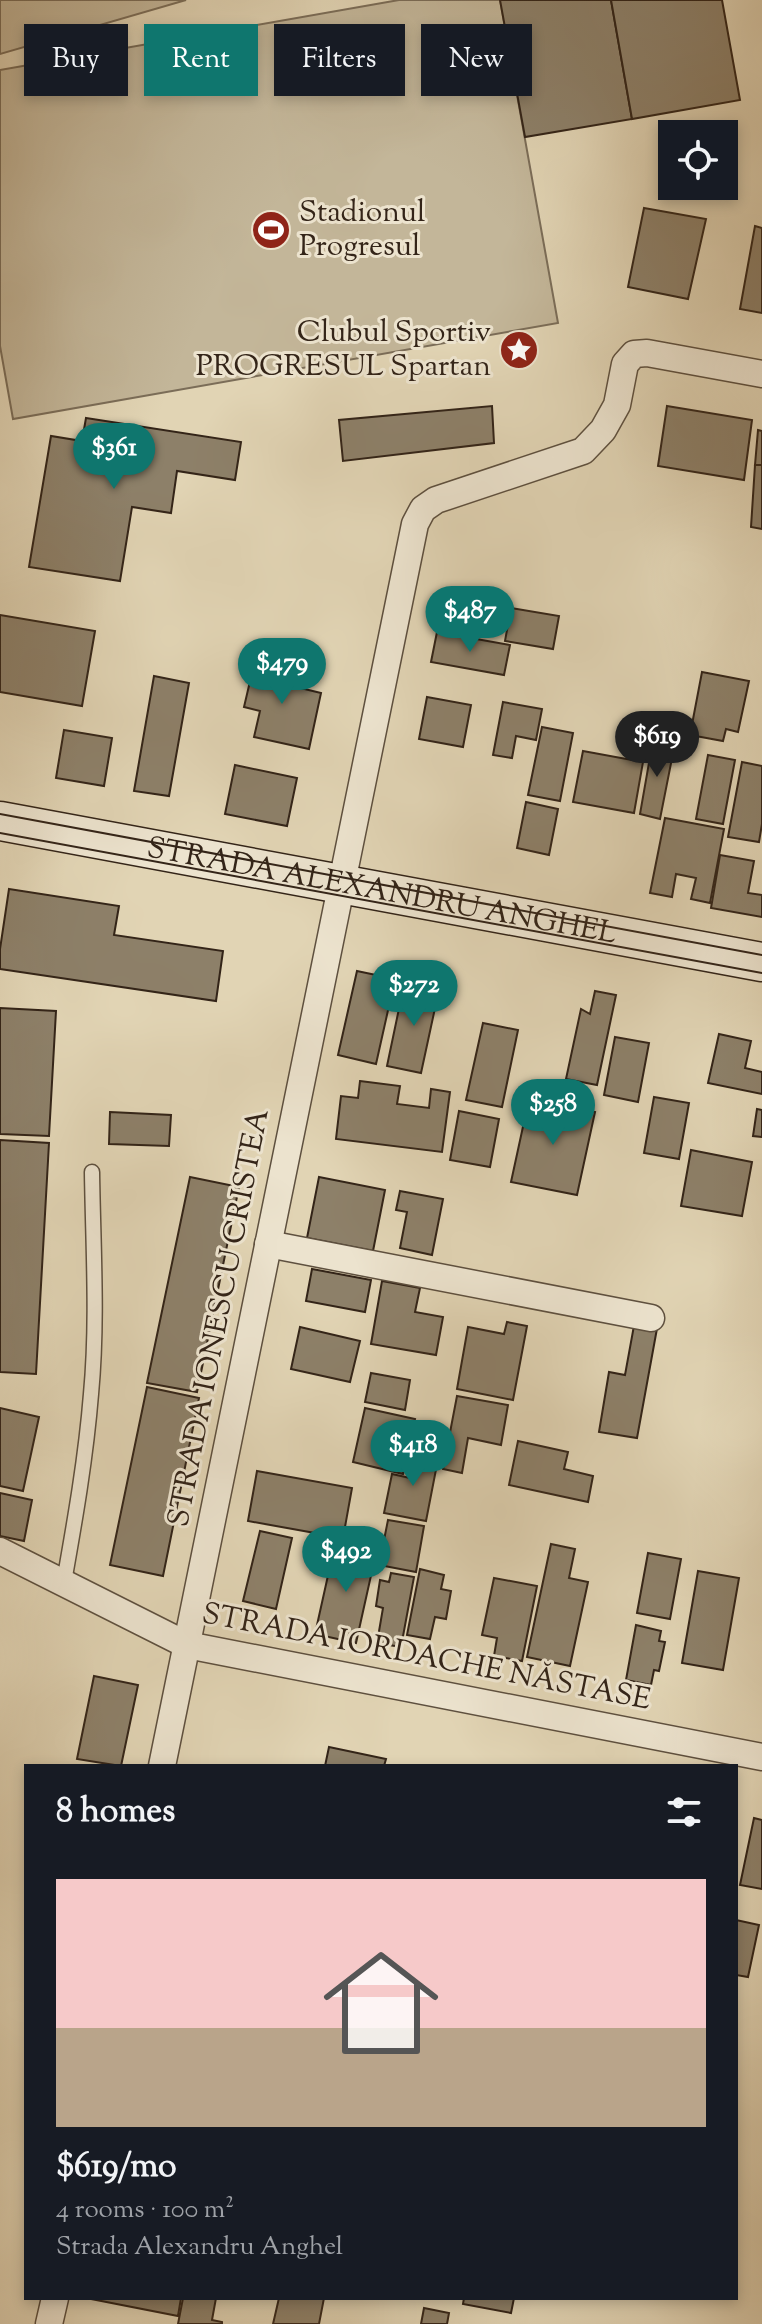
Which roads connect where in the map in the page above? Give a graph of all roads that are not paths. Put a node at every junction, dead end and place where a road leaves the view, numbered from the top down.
1 (762, 374) edge
2 (0, 821) edge
3 (341, 884) junction
4 (762, 962) edge
5 (92, 1172) dead end
6 (268, 1244) junction
7 (651, 1318) dead end
8 (0, 1551) edge
9 (64, 1582) junction
10 (187, 1645) junction
11 (762, 1757) edge
12 (162, 1764) edge
13 (55, 2300) edge
14 (49, 2324) edge

1 - 3 street, STRADA IONESCU CRISTEA
2 - 3 main road, STRADA ALEXANDRU ANGHEL
3 - 4 main road, STRADA ALEXANDRU ANGHEL
3 - 6 street, STRADA IONESCU CRISTEA
5 - 9 lane
6 - 7 street
6 - 10 street, STRADA IONESCU CRISTEA
8 - 9 street, STRADA IORDACHE NĂSTASE
9 - 10 street, STRADA IORDACHE NĂSTASE
10 - 11 street, STRADA IORDACHE NĂSTASE
10 - 12 street, STRADA IONESCU CRISTEA
13 - 14 street

